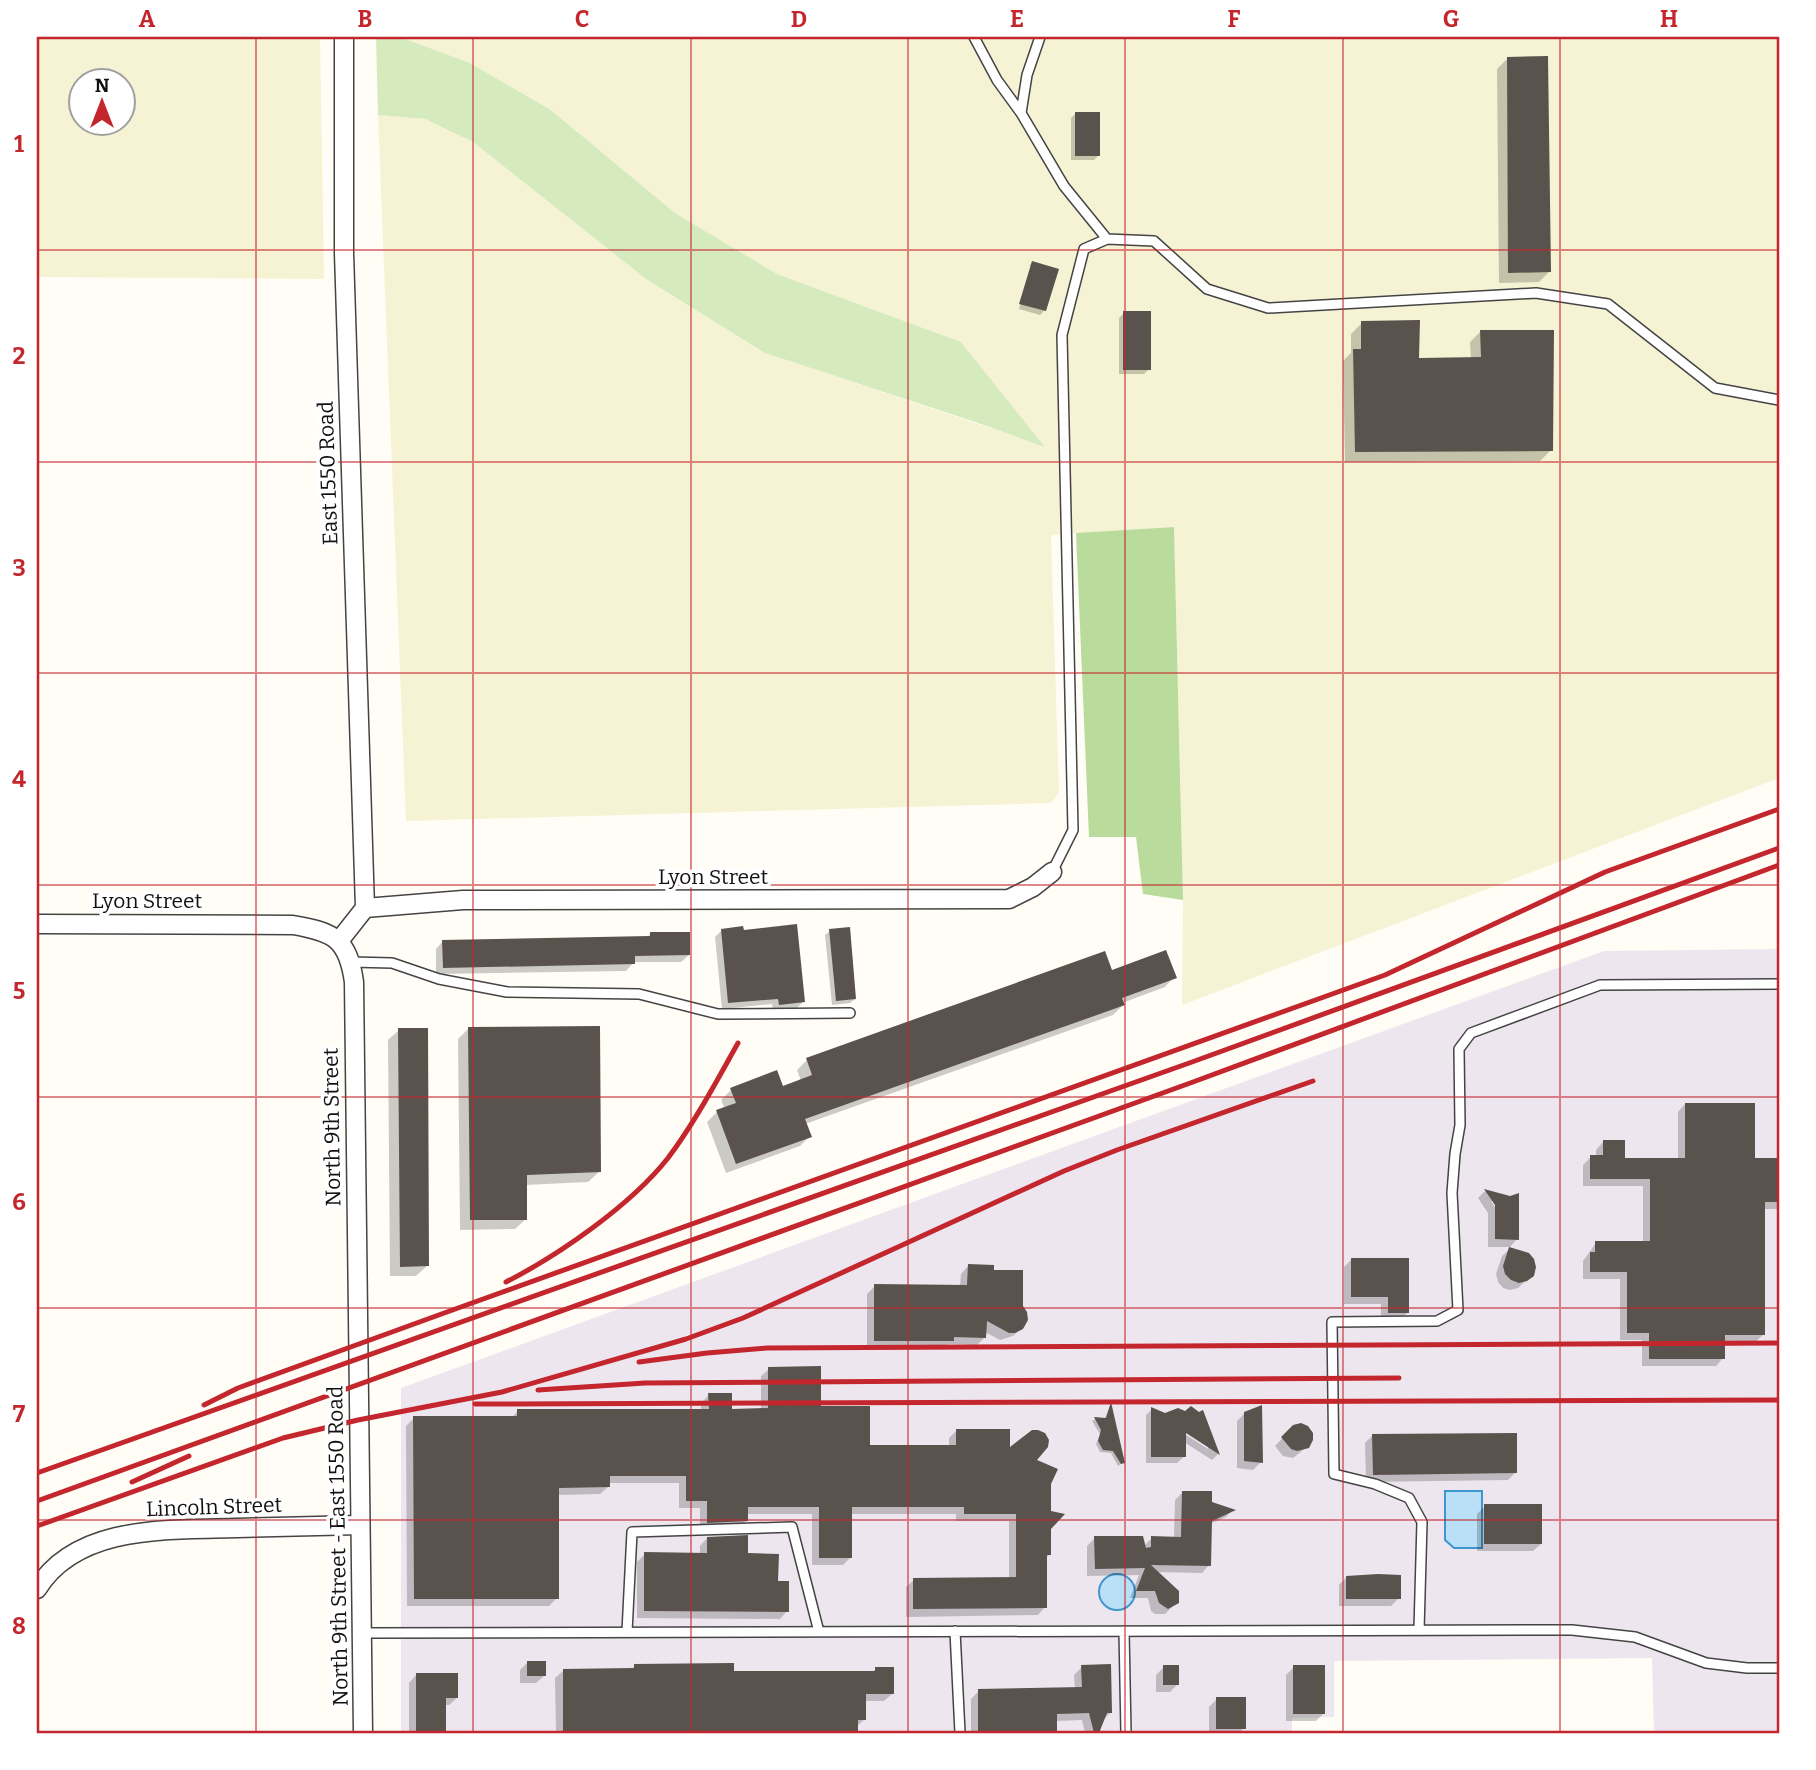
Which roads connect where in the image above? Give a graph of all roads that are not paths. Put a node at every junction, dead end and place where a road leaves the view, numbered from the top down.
1 (344, 37) edge
2 (974, 37) edge
3 (1040, 37) edge
4 (1021, 113) junction
5 (1107, 239) junction
6 (1779, 400) edge
7 (1052, 872) joint
8 (365, 908) junction
9 (37, 924) edge
10 (339, 940) junction
11 (351, 962) junction
12 (1779, 984) edge
13 (850, 1013) dead end
14 (358, 1359) joint
15 (360, 1525) junction
16 (37, 1589) edge
17 (1419, 1630) junction
18 (1124, 1631) junction
19 (627, 1632) junction
20 (819, 1632) junction
21 (955, 1632) junction
22 (361, 1633) junction
23 (1779, 1668) edge
24 (363, 1733) edge
25 (960, 1733) edge
26 (1126, 1733) edge

1 - 8 street, East 1550 Road
2 - 4 lane
3 - 4 lane
4 - 5 lane
5 - 6 lane
5 - 7 lane
7 - 8 street, Lyon Street
8 - 10 street
9 - 10 street, Lyon Street
10 - 11 street, North 9th Street
11 - 13 lane
11 - 14 street, North 9th Street
12 - 17 lane
14 - 15 street, North 9th Street - East 1550 Road
15 - 16 street, Lincoln Street
15 - 22 street, North 9th Street - East 1550 Road
17 - 18 lane
17 - 23 lane
18 - 21 lane
18 - 26 lane
19 - 20 lane
19 - 20 lane
19 - 22 lane
20 - 21 lane
21 - 25 lane
22 - 24 street, North 9th Street - East 1550 Road

